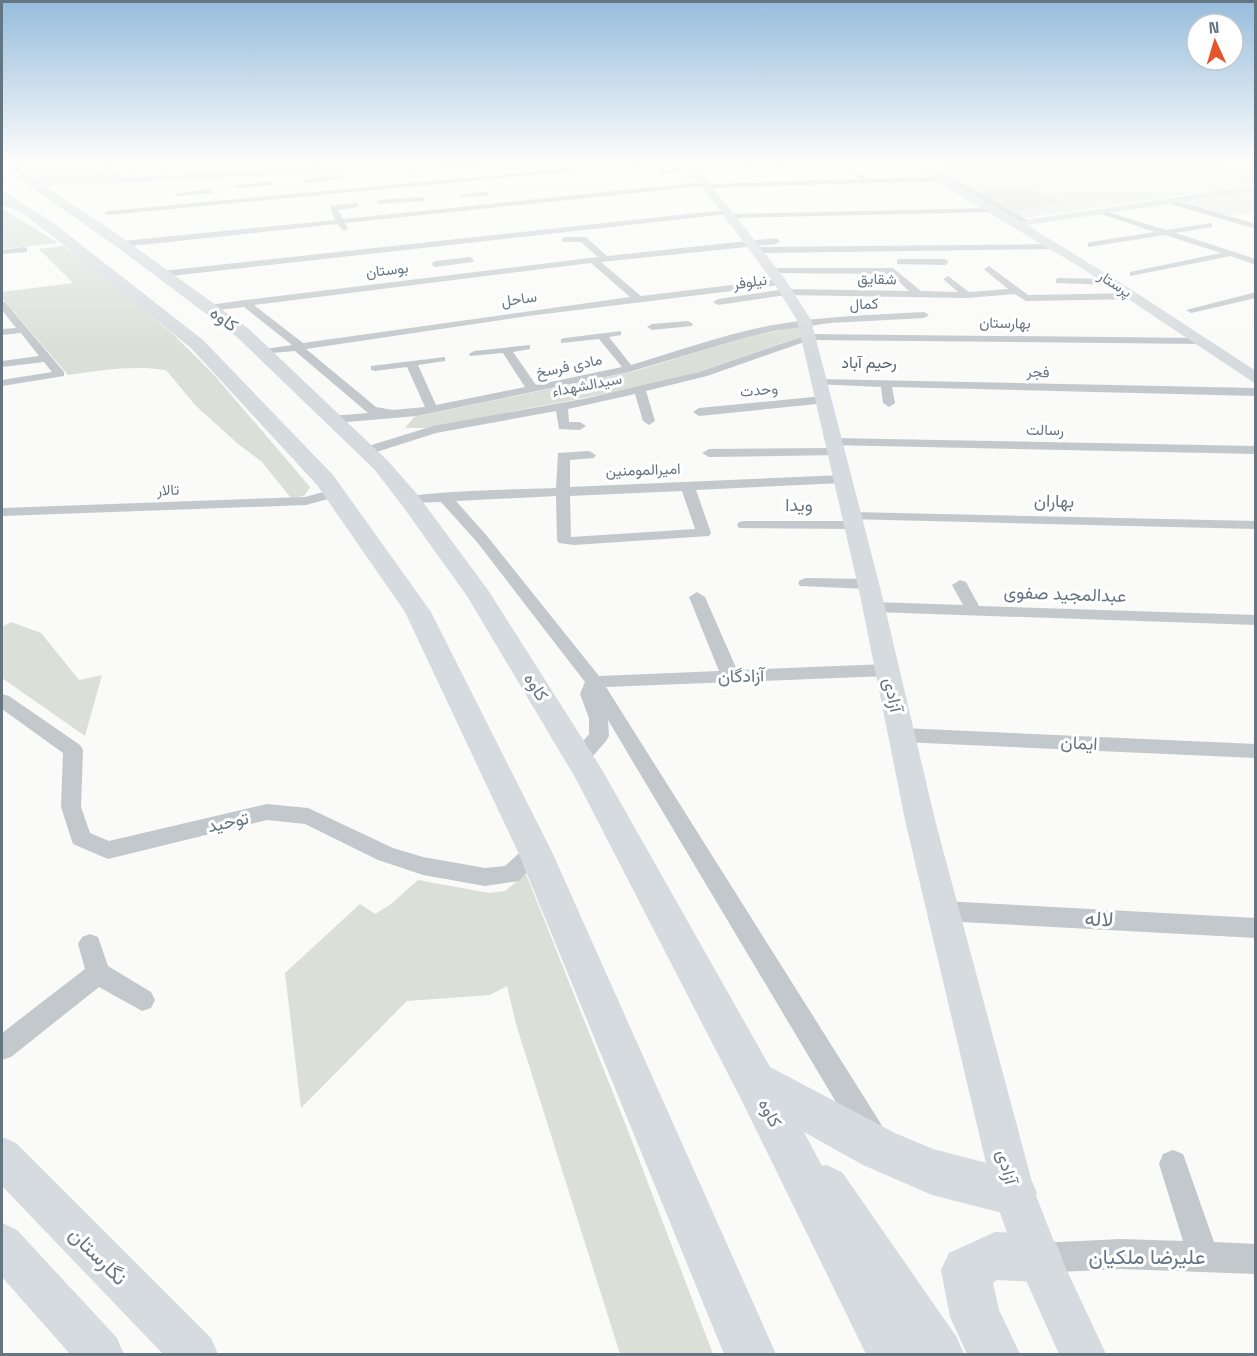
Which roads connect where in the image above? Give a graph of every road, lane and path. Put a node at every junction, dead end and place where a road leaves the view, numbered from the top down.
1 (52, 224) edge
2 (76, 224) edge
3 (297, 224) edge
4 (342, 224) edge
5 (623, 224) edge
6 (670, 224) edge
7 (738, 224) edge
8 (808, 224) edge
9 (1017, 224) edge
10 (1141, 224) edge
11 (1209, 225) dead end
12 (369, 228) dead end
13 (345, 230) junction
14 (326, 232) dead end
15 (1165, 232) junction
16 (1040, 237) junction
17 (955, 238) dead end
18 (900, 239) dead end
19 (565, 240) dead end
20 (848, 240) dead end
21 (882, 240) junction
22 (601, 242) dead end
23 (122, 244) junction
24 (589, 244) junction
25 (1091, 245) dead end
26 (1057, 247) junction
27 (1028, 248) junction
28 (891, 249) junction
29 (906, 249) junction
30 (24, 250) dead end
31 (2, 252) edge
32 (1256, 252) edge
33 (1231, 254) junction
34 (605, 259) junction
35 (470, 260) dead end
36 (1041, 260) dead end
37 (594, 261) junction
38 (455, 262) junction
39 (900, 262) dead end
40 (918, 262) junction
41 (945, 262) dead end
42 (1256, 262) edge
43 (435, 264) dead end
44 (989, 269) dead end
45 (162, 274) junction
46 (1133, 274) dead end
47 (466, 275) junction
48 (948, 279) dead end
49 (1059, 281) dead end
50 (779, 282) junction
51 (985, 282) dead end
52 (1112, 282) junction
53 (877, 285) dead end
54 (1015, 291) junction
55 (998, 292) junction
56 (888, 294) junction
57 (919, 295) junction
58 (967, 295) junction
59 (1256, 295) edge
60 (1135, 296) junction
61 (1062, 298) junction
62 (638, 299) junction
63 (718, 302) dead end
64 (245, 303) junction
65 (2, 304) edge
66 (1079, 307) dead end
67 (209, 308) junction
68 (1191, 310) dead end
69 (924, 315) dead end
70 (652, 327) dead end
71 (1055, 328) dead end
72 (24, 330) junction
73 (807, 330) junction
74 (2, 332) edge
75 (617, 333) dead end
76 (686, 334) junction
77 (601, 335) junction
78 (1069, 339) junction
79 (565, 341) dead end
80 (1202, 341) junction
81 (299, 345) junction
82 (526, 347) dead end
83 (506, 350) junction
84 (263, 352) junction
85 (474, 354) dead end
86 (47, 358) junction
87 (441, 359) dead end
88 (411, 363) junction
89 (2, 365) edge
90 (375, 368) dead end
91 (629, 369) junction
92 (1256, 379) edge
93 (2, 383) edge
94 (886, 384) junction
95 (532, 388) junction
96 (640, 390) junction
97 (821, 391) junction
98 (1256, 392) edge
99 (889, 403) dead end
100 (562, 405) junction
101 (432, 409) junction
102 (417, 412) junction
103 (699, 412) dead end
104 (335, 419) junction
105 (649, 421) dead end
106 (580, 426) dead end
107 (432, 430) junction
108 (835, 447) junction
109 (1087, 447) junction
110 (1256, 450) edge
111 (368, 451) junction
112 (710, 453) dead end
113 (589, 455) dead end
114 (1098, 464) dead end
115 (843, 479) junction
116 (687, 485) junction
117 (563, 490) junction
118 (334, 493) junction
119 (444, 496) junction
120 (409, 499) junction
121 (2, 512) edge
122 (853, 520) junction
123 (744, 525) dead end
124 (1256, 525) edge
125 (806, 583) dead end
126 (960, 585) dead end
127 (871, 596) junction
128 (697, 597) dead end
129 (974, 611) junction
130 (1256, 620) edge
131 (887, 670) junction
132 (730, 676) junction
133 (594, 682) junction
134 (2, 700) edge
135 (902, 735) junction
136 (1256, 752) edge
137 (580, 758) junction
138 (535, 852) junction
139 (942, 911) junction
140 (1256, 928) edge
141 (90, 944) dead end
142 (98, 973) junction
143 (142, 1000) dead end
144 (2, 1047) edge
145 (755, 1082) junction
146 (879, 1149) junction
147 (2, 1157) edge
148 (1173, 1164) dead end
149 (1014, 1193) junction
150 (2, 1245) edge
151 (1204, 1257) junction
152 (1038, 1258) junction
153 (1256, 1259) edge
154 (101, 1354) edge
155 (195, 1354) edge
156 (750, 1354) edge
157 (893, 1354) edge
158 (938, 1354) edge
159 (994, 1354) edge
160 (1083, 1354) edge

1 - 118 main road, کاوه
2 - 23 main road, کاوه
3 - 23 street
4 - 13 street
5 - 45 street
6 - 34 street, بوستان
7 - 50 main road, آزادی
8 - 28 street
9 - 16 main road, پرستار
10 - 15 street
11 - 15 street
12 - 13 street
13 - 14 street
15 - 25 street
15 - 33 street
16 - 17 street
16 - 26 main road, پرستار
18 - 21 street
19 - 24 street
20 - 21 street
21 - 28 street
22 - 24 street
23 - 45 main road, کاوه
24 - 34 street
26 - 27 street
26 - 52 main road, پرستار
27 - 29 street
27 - 36 street
28 - 29 street
29 - 40 street
30 - 31 street
32 - 33 street
33 - 42 street
33 - 46 street
34 - 37 street, بوستان
35 - 38 street
37 - 47 street, بوستان
37 - 62 street
38 - 43 street
38 - 47 street
39 - 40 street
40 - 41 street
44 - 54 street
45 - 67 main road, کاوه
47 - 64 street, بوستان
48 - 58 street
49 - 52 street
50 - 56 street, شقایق
50 - 57 street
50 - 62 street, ساحل
50 - 63 street, نیلوفر
50 - 73 main road, آزادی
51 - 55 street
52 - 60 main road, پرستار
53 - 56 street
54 - 55 street
54 - 61 street
55 - 58 street
56 - 57 street, شقایق
57 - 58 street, شقایق
59 - 68 street
60 - 61 street
60 - 80 main road, پرستار
61 - 66 street
62 - 81 street, ساحل
64 - 67 street, بوستان
64 - 81 street
65 - 72 street
67 - 84 main road, کاوه
69 - 73 street, کمال
70 - 76 street
71 - 78 street
72 - 74 street
72 - 86 street
73 - 76 street, مادی فرسخ
73 - 78 street, بهارستان
73 - 96 street, سیدالشهداء
73 - 97 main road, آزادی
75 - 77 street
76 - 91 street, مادی فرسخ
77 - 79 street
77 - 91 street
78 - 80 street, بهارستان
80 - 92 main road, پرستار
81 - 84 street, ساحل
81 - 102 street
82 - 83 street
83 - 85 street
83 - 95 street
84 - 104 main road, کاوه
86 - 89 street
86 - 93 street
87 - 88 street
88 - 90 street
88 - 101 street
91 - 95 street, مادی فرسخ
94 - 97 street, فجر
94 - 98 street, فجر
94 - 99 street
95 - 101 street, مادی فرسخ
96 - 100 street, سیدالشهداء
96 - 105 street
97 - 103 street, وحدت
97 - 108 main road, آزادی
100 - 106 street
100 - 107 street, سیدالشهداء
101 - 102 street, مادی فرسخ
102 - 104 street, مادی فرسخ
102 - 107 street
104 - 111 main road, کاوه
107 - 111 street, سیدالشهداء
108 - 109 street, رسالت
108 - 112 street, رسالت
108 - 115 main road, آزادی
109 - 110 street, رسالت
109 - 114 street
111 - 120 main road, کاوه
113 - 117 street
115 - 116 street, امیرالمومنین
115 - 122 main road, آزادی
116 - 117 street, امیرالمومنین
116 - 117 street
117 - 119 street, امیرالمومنین
118 - 121 street, تالار
118 - 138 main road, کاوه
119 - 120 street, امیرالمومنین
119 - 133 street
120 - 137 main road, کاوه
122 - 123 street, ویدا
122 - 124 street, بهاران
122 - 127 main road, آزادی
125 - 127 street, عبدالمجید صفوی
126 - 129 street
127 - 129 street, عبدالمجید صفوی
127 - 131 main road, آزادی
128 - 132 street
129 - 130 street, عبدالمجید صفوی
131 - 132 street, آزادگان
131 - 135 main road, آزادی
132 - 133 street, آزادگان
133 - 137 street
133 - 146 street
134 - 138 street, توحید
135 - 136 street, ایمان
135 - 139 main road, آزادی
137 - 145 main road, کاوه
138 - 156 main road, کاوه
139 - 140 street, لاله
139 - 149 main road, آزادی
141 - 142 street
142 - 143 street
142 - 144 street
145 - 146 main road
145 - 157 main road, کاوه
145 - 158 main road
146 - 149 main road
147 - 155 main road, نگارستان
148 - 151 street
149 - 152 main road, آزادی
150 - 154 main road
151 - 152 street, علیرضا ملکیان
151 - 153 street, علیرضا ملکیان
152 - 159 main road
152 - 160 main road, آزادی

